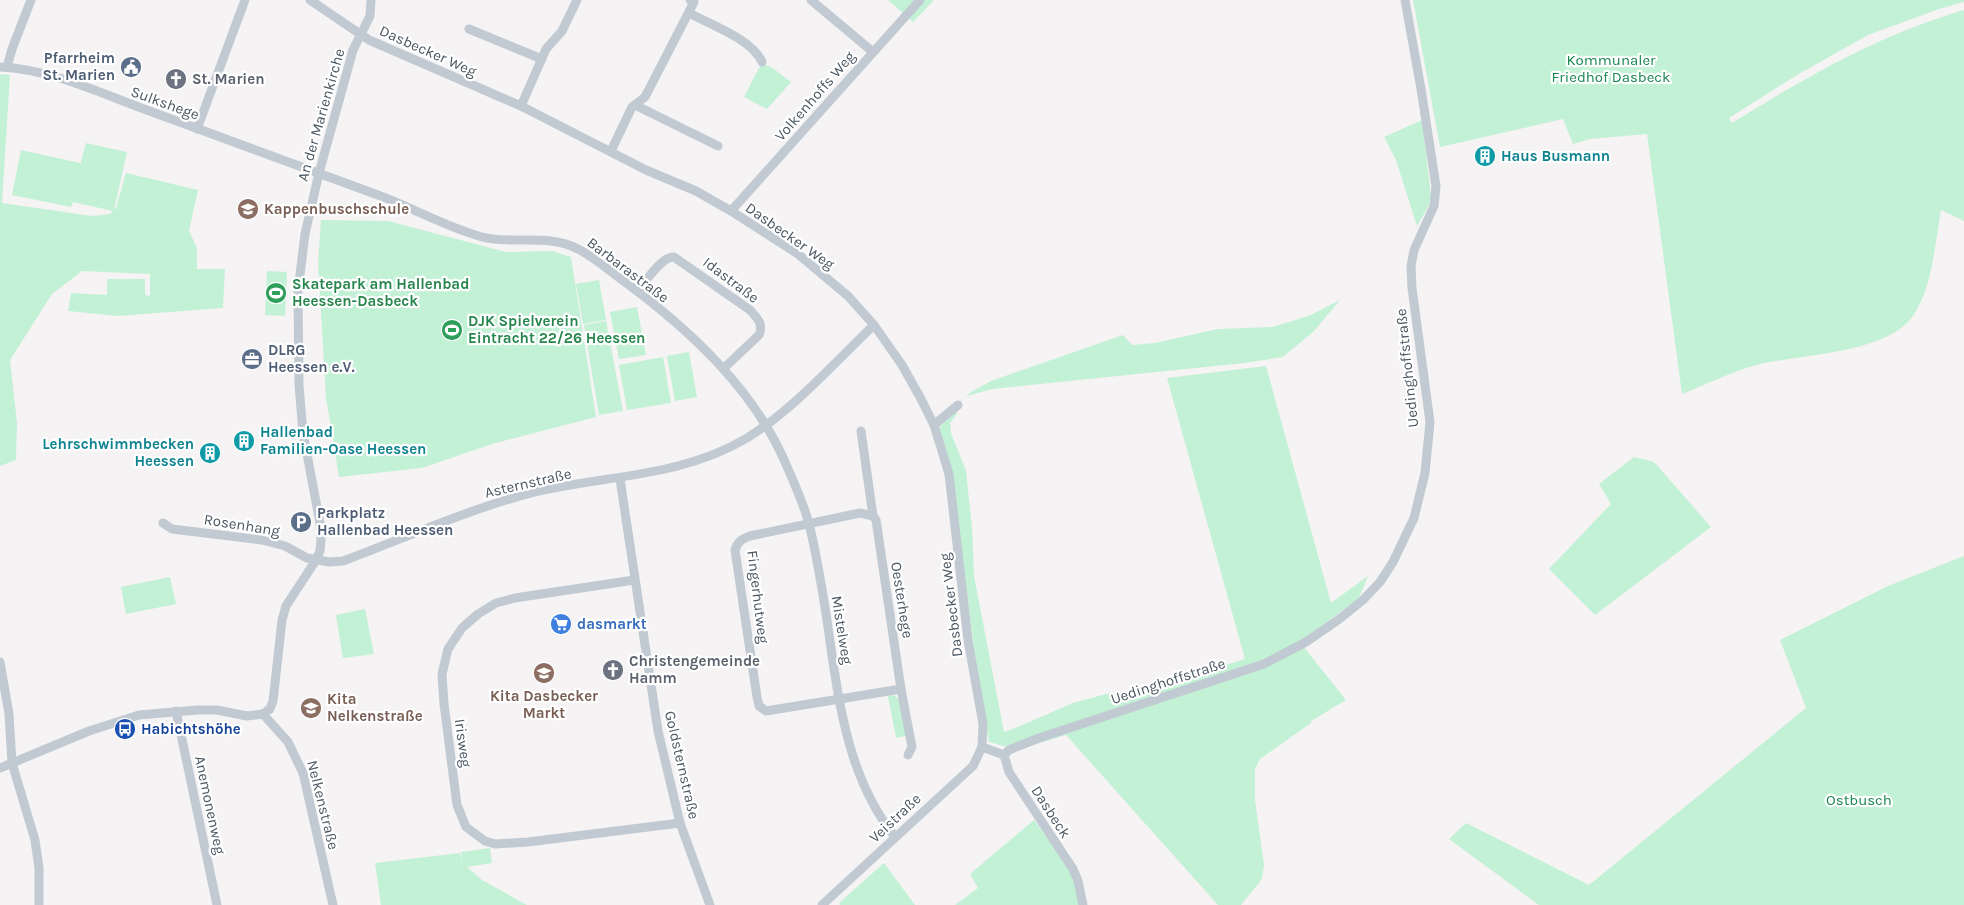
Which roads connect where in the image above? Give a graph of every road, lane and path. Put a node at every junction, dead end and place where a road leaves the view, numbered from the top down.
1 (31, 0) edge
2 (245, 0) edge
3 (310, 0) edge
4 (371, 0) edge
5 (577, 0) edge
6 (690, 0) edge
7 (811, 0) edge
8 (920, 0) edge
9 (1404, 0) edge
10 (689, 13) junction
11 (469, 29) dead end
12 (361, 35) junction
13 (873, 52) junction
14 (542, 59) junction
15 (762, 62) dead end
16 (4, 67) edge
17 (635, 105) junction
18 (521, 106) junction
19 (197, 129) junction
20 (718, 146) dead end
21 (611, 151) junction
22 (319, 173) junction
23 (731, 211) junction
24 (638, 291) junction
25 (874, 325) junction
26 (724, 368) junction
27 (958, 405) dead end
28 (765, 425) junction
29 (934, 425) junction
30 (861, 430) dead end
31 (620, 479) junction
32 (873, 516) junction
33 (162, 523) dead end
34 (808, 523) junction
35 (316, 560) junction
36 (634, 580) junction
37 (0, 662) edge
38 (1, 674) edge
39 (902, 689) junction
40 (839, 700) junction
41 (176, 711) junction
42 (263, 714) junction
43 (982, 747) junction
44 (908, 755) dead end
45 (1004, 755) junction
46 (12, 763) junction
47 (0, 768) edge
48 (680, 823) junction
49 (895, 836) junction
50 (40, 905) edge
51 (217, 905) edge
52 (333, 905) edge
53 (710, 905) edge
54 (822, 905) edge
55 (1083, 905) edge

1 - 16 street
2 - 19 street
3 - 12 street, Dasbecker Weg
4 - 12 street, An der Marienkirche
5 - 14 street
6 - 10 street
7 - 13 street
8 - 13 street, Volkenhoffs Weg
9 - 45 street, Uedinghoffstraße
10 - 15 street
10 - 17 street
11 - 14 street
12 - 18 street, Dasbecker Weg
12 - 22 street, An der Marienkirche
13 - 23 street, Volkenhoffs Weg
14 - 18 street
16 - 19 street, Sulkshege
17 - 20 street
17 - 21 street
18 - 21 street, Dasbecker Weg
19 - 22 street, Sulkshege
21 - 23 street, Dasbecker Weg
22 - 24 street, Barbarastraße
22 - 35 street, An der Marienkirche
23 - 25 street, Dasbecker Weg
24 - 26 street, Barbarastraße
24 - 26 street, Idastraße
25 - 28 street, Asternstraße
25 - 29 street, Dasbecker Weg
26 - 28 street, Barbarastraße
27 - 29 street
28 - 31 street, Asternstraße
28 - 34 street, Mistelweg
29 - 43 street, Dasbecker Weg
30 - 32 street, Oesterhege
31 - 35 street, Asternstraße
31 - 36 street, Goldsternstraße
32 - 34 street
32 - 39 street, Oesterhege
33 - 35 street, Rosenhang
34 - 40 street, Mistelweg
34 - 40 street, Fingerhutweg
35 - 42 street
36 - 48 street, Goldsternstraße
36 - 48 street, Irisweg
37 - 38 street
38 - 46 street
39 - 40 street
39 - 44 street, Oesterhege
40 - 49 street, Mistelweg
41 - 42 street
41 - 46 street
41 - 51 street, Anemonenweg
42 - 52 street, Nelkenstraße
43 - 45 street
43 - 49 street, Veistraße
45 - 55 street, Dasbeck
46 - 47 street
46 - 50 street
48 - 53 street, Goldsternstraße
49 - 54 street, Veistraße

